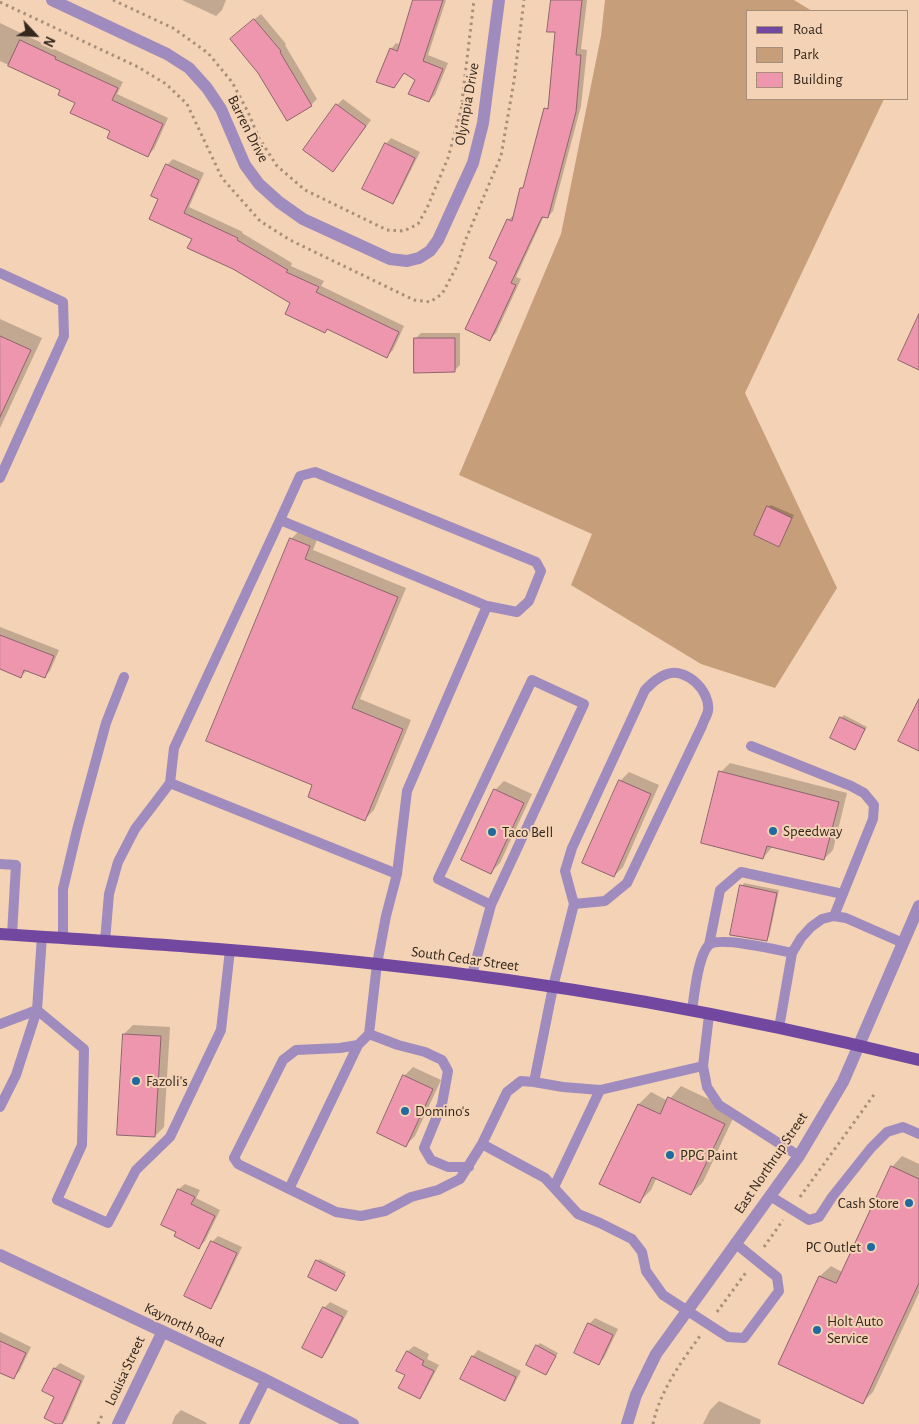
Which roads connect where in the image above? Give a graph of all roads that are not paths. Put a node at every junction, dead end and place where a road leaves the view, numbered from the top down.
1 (52, 0) edge
2 (499, 0) edge
3 (419, 258) joint
4 (0, 273) edge
5 (0, 478) edge
6 (280, 520) junction
7 (487, 606) junction
8 (124, 677) dead end
9 (751, 746) dead end
10 (170, 783) junction
11 (0, 864) edge
12 (397, 874) junction
13 (843, 894) junction
14 (574, 904) junction
15 (491, 905) junction
16 (919, 906) edge
17 (834, 916) junction
18 (6, 934) edge
19 (42, 936) junction
20 (63, 938) junction
21 (105, 941) junction
22 (903, 943) junction
23 (709, 945) junction
24 (230, 950) junction
25 (792, 953) junction
26 (377, 964) junction
27 (472, 975) junction
28 (553, 987) junction
29 (37, 1010) junction
30 (692, 1011) junction
31 (709, 1015) junction
32 (0, 1024) edge
33 (779, 1028) junction
34 (369, 1034) junction
35 (358, 1045) junction
36 (859, 1045) junction
37 (919, 1060) edge
38 (703, 1066) junction
39 (534, 1082) junction
40 (600, 1090) junction
41 (0, 1107) edge
42 (919, 1134) edge
43 (482, 1144) junction
44 (799, 1156) junction
45 (469, 1167) junction
46 (554, 1187) junction
47 (289, 1189) junction
48 (770, 1196) junction
49 (735, 1243) junction
50 (0, 1255) edge
51 (687, 1310) junction
52 (162, 1333) junction
53 (266, 1380) junction
54 (118, 1424) edge
55 (244, 1424) edge
56 (353, 1424) edge
57 (627, 1424) edge

1 - 3 street, Barren Drive
2 - 3 street, Olympia Drive
4 - 5 lane
6 - 7 lane
6 - 7 lane
6 - 10 lane
7 - 12 lane
8 - 20 lane
9 - 13 lane
10 - 12 lane
10 - 21 lane
11 - 18 lane
12 - 26 lane
13 - 17 lane
13 - 23 lane
14 - 14 lane
14 - 28 lane
15 - 15 lane
15 - 27 lane
16 - 22 street, East Northrup Street
17 - 22 lane
17 - 25 lane
18 - 19 main road, South Cedar Street
19 - 20 main road, South Cedar Street
19 - 29 lane
20 - 21 main road, South Cedar Street
21 - 24 main road, South Cedar Street
22 - 36 street, East Northrup Street
23 - 25 lane
23 - 30 lane
24 - 26 main road, South Cedar Street
24 - 29 lane
25 - 33 lane
26 - 27 main road, South Cedar Street
26 - 34 lane
27 - 28 main road, South Cedar Street
28 - 30 main road, South Cedar Street
28 - 39 lane
29 - 32 lane
29 - 41 lane
30 - 31 main road, South Cedar Street
31 - 33 main road, South Cedar Street
31 - 38 lane
33 - 36 main road, South Cedar Street
34 - 35 lane
34 - 45 lane
35 - 47 lane
35 - 47 lane
36 - 37 main road, South Cedar Street
36 - 44 street, East Northrup Street
38 - 40 lane
38 - 44 lane
39 - 40 lane
39 - 43 lane
40 - 46 lane
42 - 48 lane
43 - 45 lane
43 - 46 lane
44 - 48 street, East Northrup Street
45 - 47 lane
46 - 51 lane
48 - 49 street, East Northrup Street
49 - 51 street, East Northrup Street
49 - 51 lane
50 - 52 street, Kaynorth Road
51 - 57 street, East Northrup Street
52 - 53 street, Kaynorth Road
52 - 54 street, Louisa Street
53 - 55 lane
53 - 56 street, Kaynorth Road

